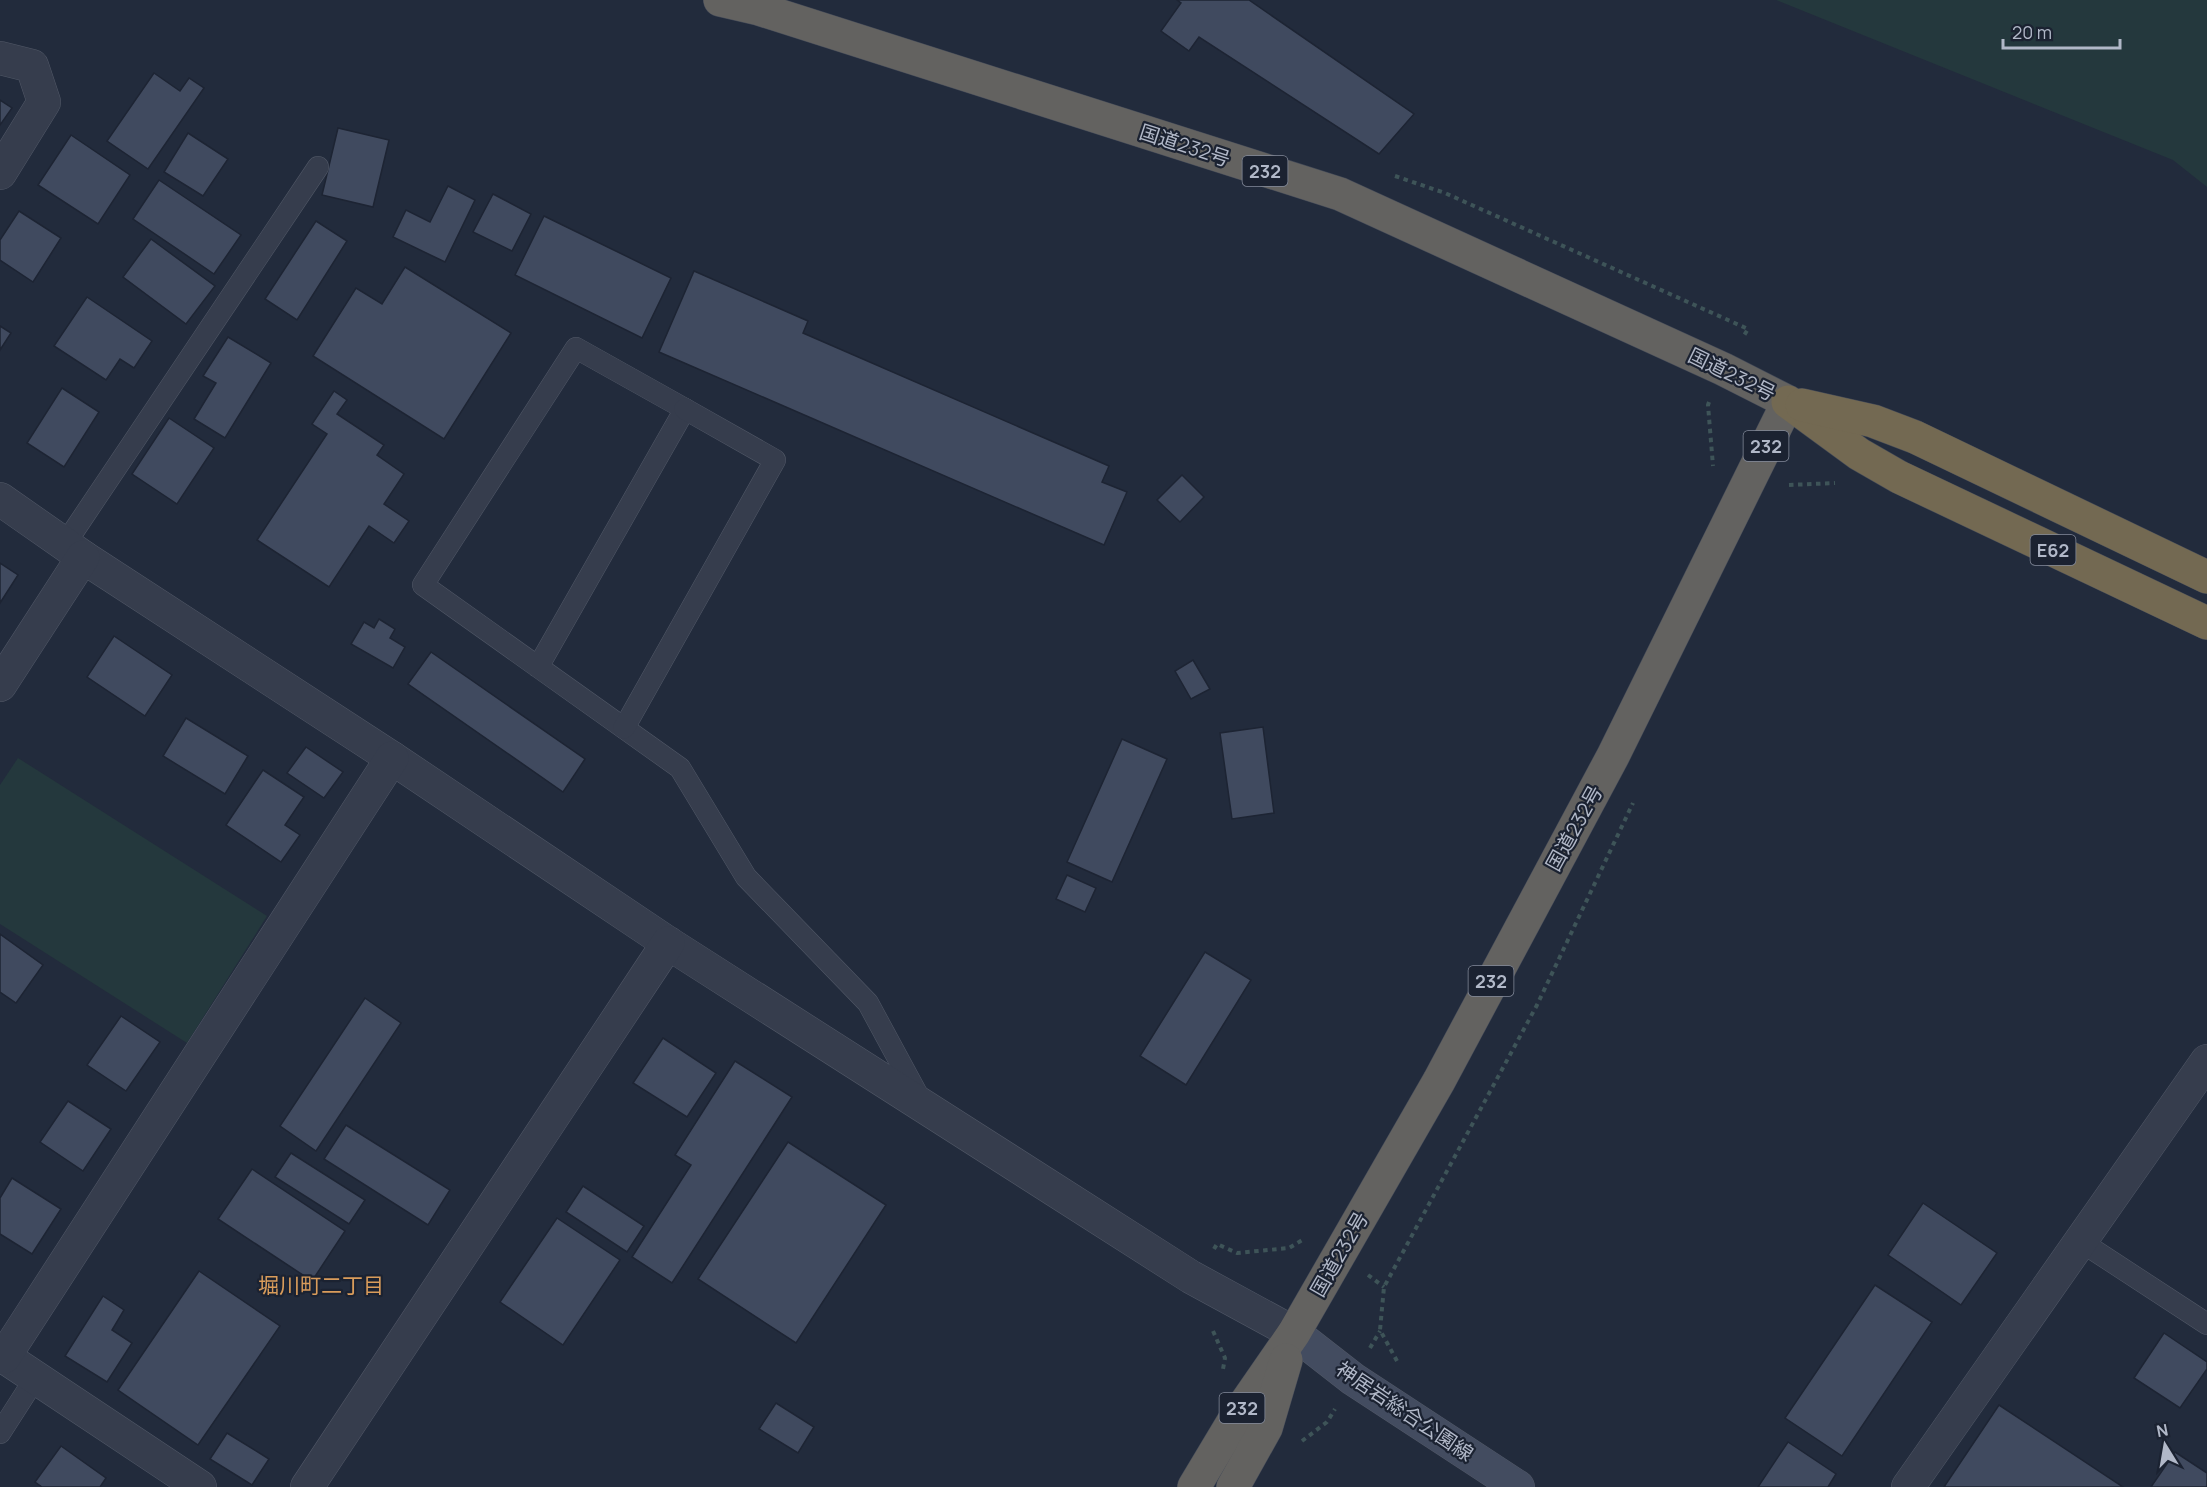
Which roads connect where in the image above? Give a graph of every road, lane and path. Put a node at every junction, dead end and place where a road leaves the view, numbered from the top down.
1 (720, 0) edge
2 (0, 58) edge
3 (318, 167) dead end
4 (0, 173) edge
5 (1788, 402) junction
6 (684, 409) junction
7 (0, 499) edge
8 (74, 550) junction
9 (2207, 578) edge
10 (2207, 623) edge
11 (538, 667) junction
12 (0, 685) edge
13 (624, 728) junction
14 (392, 758) junction
15 (1638, 792) dead end
16 (668, 943) junction
17 (2207, 1061) edge
18 (925, 1107) junction
19 (2080, 1241) junction
20 (2207, 1324) edge
21 (1294, 1333) junction
22 (2, 1355) edge
23 (1405, 1366) dead end
24 (36, 1377) junction
25 (0, 1433) edge
26 (200, 1487) edge
27 (307, 1487) edge
28 (1194, 1487) edge
29 (1233, 1487) edge
30 (1518, 1487) edge
31 (1908, 1487) edge

1 - 5 highway, 国道232号 / 232
2 - 4 street
3 - 8 lane
5 - 9 highway, E62
5 - 10 highway, E62
5 - 21 highway, 国道232号 / 232
6 - 11 lane
6 - 11 lane
6 - 13 lane
7 - 8 street
8 - 12 street
8 - 14 street
11 - 13 lane
13 - 18 lane
14 - 16 street
14 - 22 street
15 - 23 path
16 - 18 street
16 - 27 street
17 - 19 street
18 - 21 street
19 - 20 lane
19 - 31 street
21 - 28 highway, 国道232号 / 232
21 - 29 highway, 国道232号 / 232
21 - 30 main road, 神居岩総合公園線
22 - 24 street
24 - 25 lane
24 - 26 street

